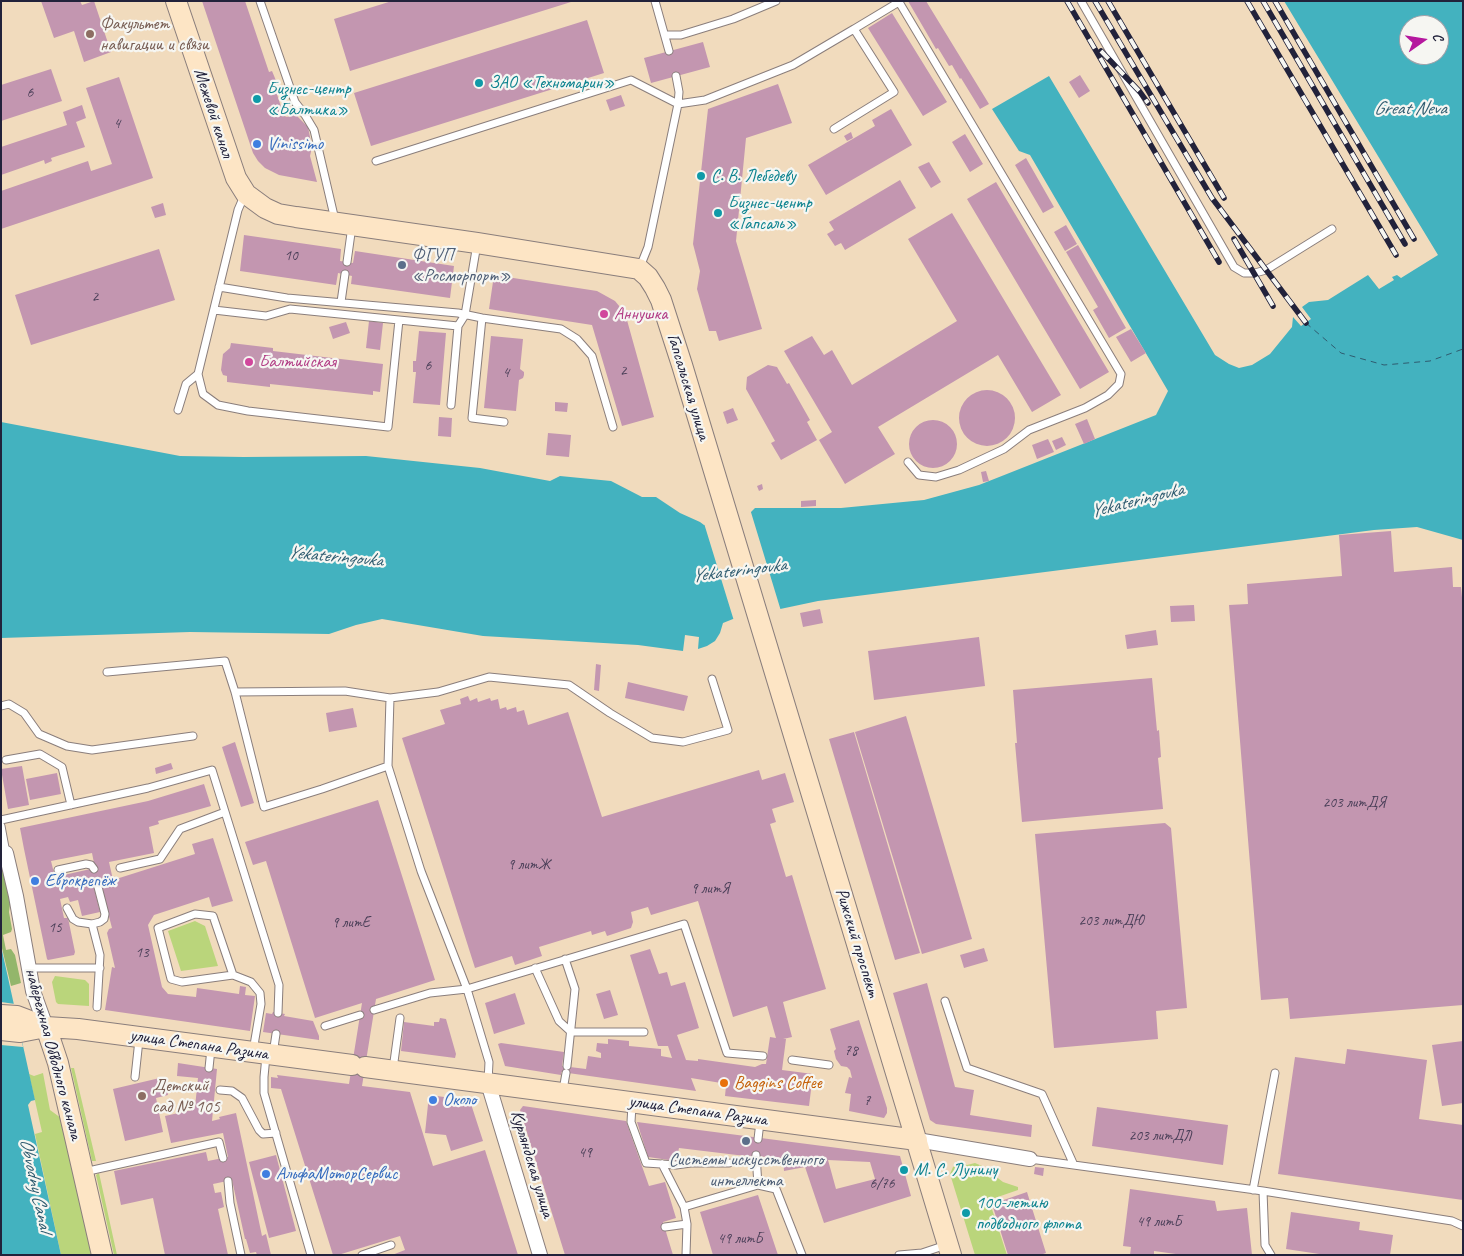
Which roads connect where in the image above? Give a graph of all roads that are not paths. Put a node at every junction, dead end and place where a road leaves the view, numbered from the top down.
1 (176, 1) edge
2 (260, 1) edge
3 (655, 1) edge
4 (776, 1) edge
5 (1083, 2) edge
6 (854, 29) junction
7 (665, 35) junction
8 (669, 51) dead end
9 (676, 76) dead end
10 (678, 104) junction
11 (834, 128) dead end
12 (376, 161) dead end
13 (246, 194) junction
14 (344, 224) junction
15 (1332, 229) dead end
16 (478, 244) junction
17 (347, 262) dead end
18 (639, 270) junction
19 (345, 274) dead end
20 (219, 287) junction
21 (341, 302) junction
22 (214, 310) junction
23 (466, 315) junction
24 (482, 318) junction
25 (399, 320) junction
26 (458, 326) junction
27 (198, 374) junction
28 (451, 405) dead end
29 (178, 410) dead end
30 (504, 422) dead end
31 (613, 427) dead end
32 (908, 462) dead end
33 (763, 631) joint
34 (107, 672) dead end
35 (712, 679) dead end
36 (235, 692) junction
37 (390, 698) junction
38 (1, 706) edge
39 (193, 736) dead end
40 (6, 760) dead end
41 (388, 766) junction
42 (71, 805) junction
43 (225, 812) junction
44 (1, 820) edge
45 (1, 826) edge
46 (6, 853) joint
47 (120, 868) dead end
48 (94, 869) dead end
49 (58, 870) dead end
50 (98, 887) dead end
51 (67, 908) dead end
52 (92, 924) junction
53 (565, 959) junction
54 (29, 968) junction
55 (100, 968) junction
56 (535, 968) junction
57 (233, 975) junction
58 (467, 989) junction
59 (945, 1001) dead end
60 (97, 1007) dead end
61 (374, 1010) dead end
62 (278, 1013) dead end
63 (360, 1014) dead end
64 (400, 1018) dead end
65 (10, 1023) edge
66 (325, 1026) dead end
67 (46, 1027) junction
68 (571, 1032) junction
69 (644, 1032) dead end
70 (276, 1034) dead end
71 (140, 1037) junction
72 (211, 1046) junction
73 (264, 1053) junction
74 (763, 1056) dead end
75 (792, 1060) dead end
76 (829, 1065) dead end
77 (209, 1068) dead end
78 (393, 1071) junction
79 (1275, 1073) dead end
80 (135, 1077) dead end
81 (488, 1083) junction
82 (220, 1090) dead end
83 (563, 1093) junction
84 (632, 1102) junction
85 (276, 1133) junction
86 (917, 1140) junction
87 (756, 1155) dead end
88 (223, 1158) dead end
89 (1030, 1159) joint
90 (729, 1163) dead end
91 (662, 1164) junction
92 (1073, 1164) junction
93 (83, 1172) junction
94 (228, 1181) dead end
95 (758, 1184) junction
96 (1253, 1190) junction
97 (1263, 1191) junction
98 (684, 1207) junction
99 (687, 1224) junction
100 (1463, 1226) edge
101 (664, 1227) dead end
102 (391, 1246) dead end
103 (950, 1250) edge
104 (102, 1255) edge
105 (241, 1255) edge
106 (311, 1255) edge
107 (362, 1255) edge
108 (540, 1255) edge
109 (686, 1255) edge
110 (802, 1255) edge
111 (899, 1255) edge
112 (1271, 1255) edge

1 - 13 street, Межевой канал
2 - 14 lane
3 - 7 lane
4 - 7 lane
5 - 15 lane
6 - 10 lane
6 - 11 lane
6 - 32 lane
7 - 8 lane
9 - 10 lane
10 - 12 lane
10 - 18 lane
13 - 14 street
13 - 20 lane
14 - 16 street
14 - 17 lane
16 - 18 street
16 - 23 lane
18 - 33 street, Гапсальская улица
19 - 21 lane
20 - 21 lane
20 - 22 lane
21 - 23 lane
22 - 25 lane
22 - 27 lane
23 - 24 lane
23 - 26 lane
24 - 30 lane
24 - 31 lane
25 - 26 lane
25 - 27 lane
26 - 28 lane
27 - 29 lane
33 - 86 street, Рижский проспект
34 - 36 lane
35 - 37 lane
36 - 37 lane
36 - 41 lane
37 - 41 lane
38 - 39 lane
40 - 42 lane
41 - 58 lane
42 - 43 lane
42 - 44 lane
43 - 47 lane
43 - 62 lane
45 - 46 lane
46 - 54 street, набережная Обводного канала
48 - 49 lane
50 - 52 lane
51 - 52 lane
52 - 55 lane
53 - 56 lane
53 - 68 lane
53 - 74 lane
54 - 55 lane
54 - 67 street, набережная Обводного канала
55 - 60 lane
56 - 58 lane
56 - 68 lane
57 - 57 lane
57 - 73 lane
58 - 61 lane
58 - 81 lane
59 - 92 lane
63 - 66 lane
64 - 78 lane
65 - 67 street, улица Степана Разина
67 - 71 street, улица Степана Разина
67 - 93 street, набережная Обводного канала
68 - 69 lane
68 - 83 lane
70 - 73 lane
71 - 72 street, улица Степана Разина
71 - 80 lane
72 - 73 street, улица Степана Разина
72 - 77 lane
73 - 78 street, улица Степана Разина
73 - 85 lane
75 - 76 lane
78 - 81 street, улица Степана Разина
79 - 96 lane
81 - 83 street, улица Степана Разина
81 - 108 street, Курляндская улица
82 - 85 lane
83 - 84 street, улица Степана Разина
84 - 86 street, улица Степана Разина
84 - 91 lane
85 - 106 lane
86 - 89 street, улица Степана Разина
86 - 103 street, Рижский проспект
87 - 95 lane
88 - 93 lane
89 - 92 lane
90 - 91 lane
91 - 98 lane
92 - 96 lane
93 - 104 street, набережная Обводного канала
94 - 105 lane
95 - 98 lane
95 - 110 lane
96 - 97 lane
97 - 100 lane
97 - 112 lane
98 - 99 lane
99 - 101 lane
99 - 109 lane
102 - 107 lane
103 - 111 lane

